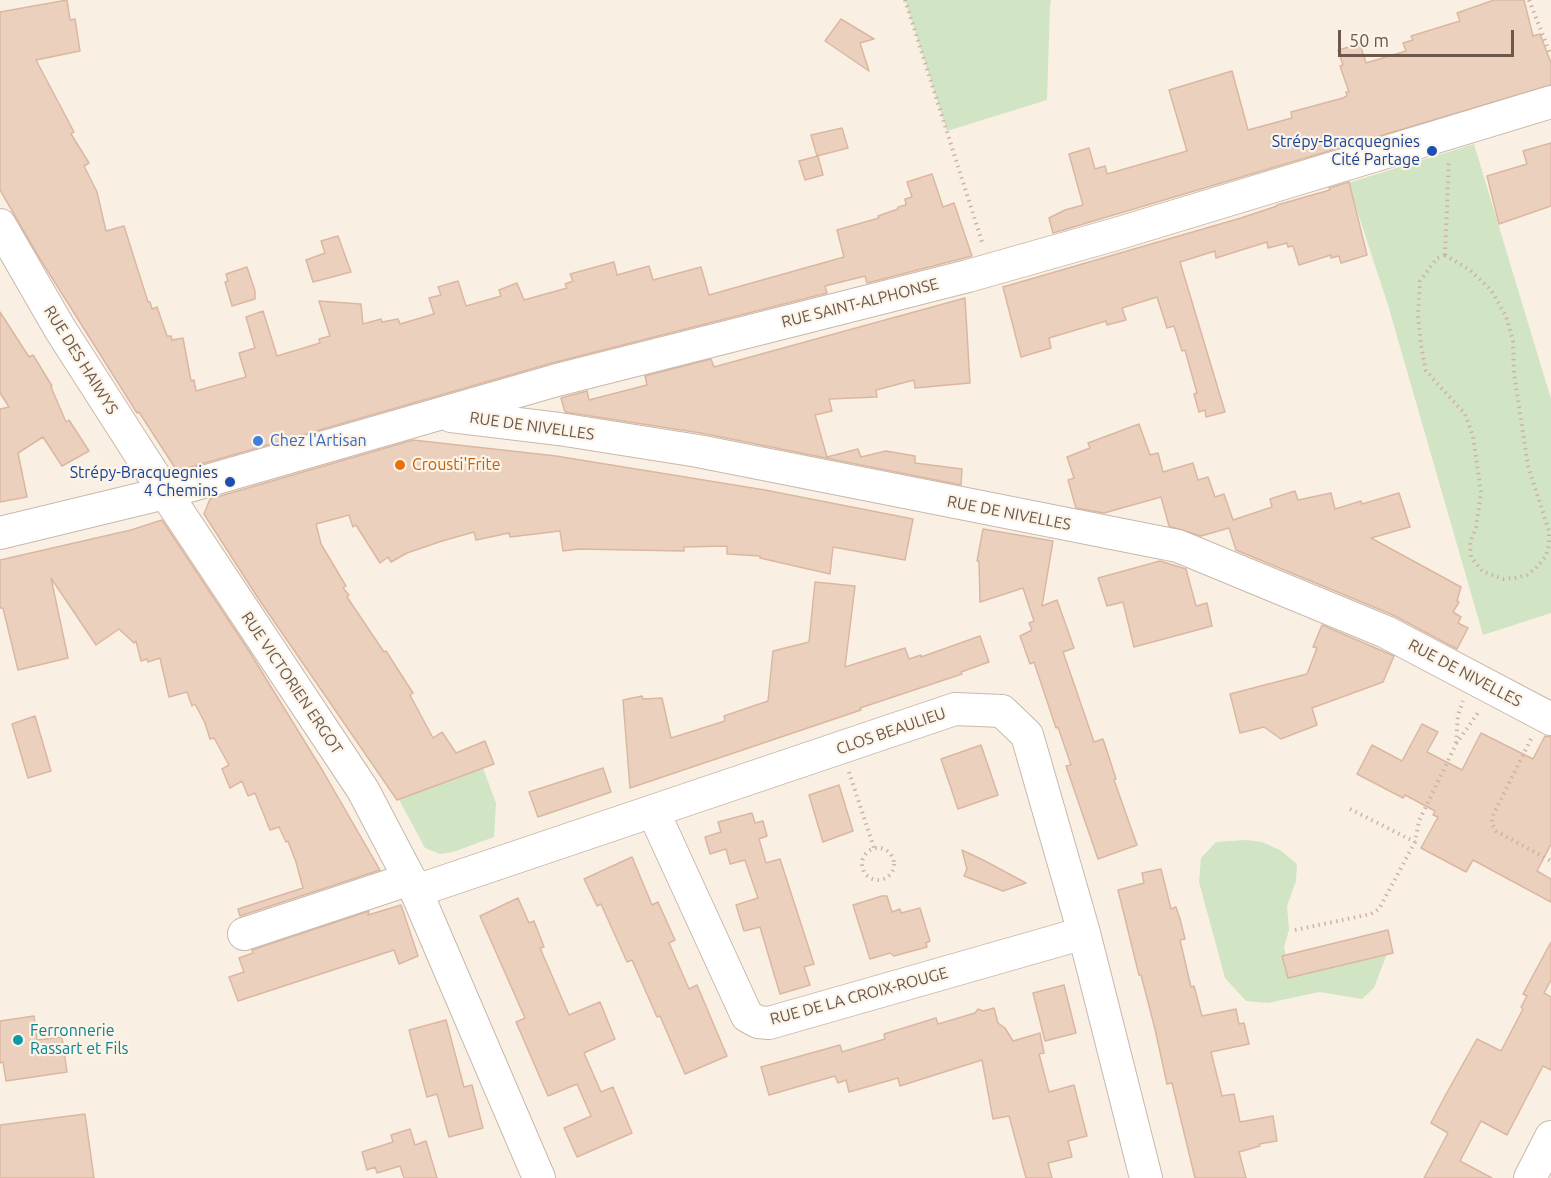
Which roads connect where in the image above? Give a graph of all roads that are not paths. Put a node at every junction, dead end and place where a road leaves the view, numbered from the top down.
1 (1551, 102) edge
2 (0, 225) edge
3 (435, 414) junction
4 (165, 493) junction
5 (0, 533) edge
6 (1547, 717) edge
7 (653, 811) junction
8 (413, 885) junction
9 (1084, 933) junction
10 (244, 934) dead end
11 (1551, 1137) edge
12 (539, 1178) edge
13 (1146, 1178) edge
14 (1530, 1178) edge

1 - 3 street, RUE SAINT-ALPHONSE
2 - 4 street, RUE DES HAIWYS
3 - 4 street, RUE SAINT-ALPHONSE
3 - 6 street, RUE DE NIVELLES
4 - 5 street, RUE SAINT-ALPHONSE
4 - 8 street, RUE VICTORIEN ERGOT
7 - 8 street, CLOS BEAULIEU
7 - 9 street, RUE DE LA CROIX-ROUGE
7 - 9 street, CLOS BEAULIEU
8 - 10 street
8 - 12 street, RUE VICTORIEN ERGOT
9 - 13 street, CLOS BEAULIEU
11 - 14 street

